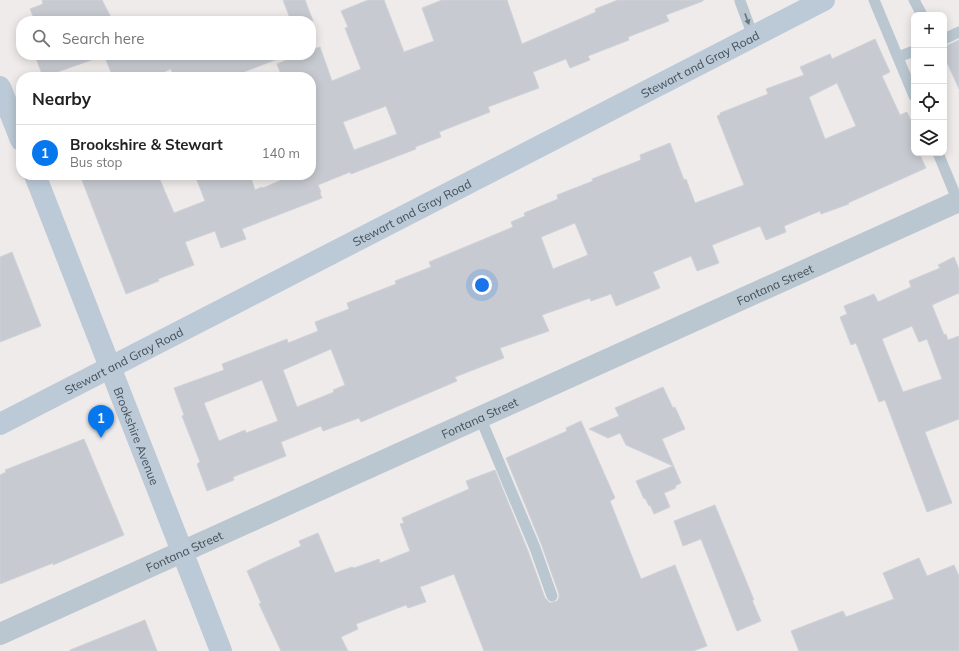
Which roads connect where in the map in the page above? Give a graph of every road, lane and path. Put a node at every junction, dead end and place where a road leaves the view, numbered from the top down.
1 (824, 0) edge
2 (874, 0) edge
3 (914, 0) edge
4 (740, 1) dead end
5 (920, 12) edge
6 (959, 32) edge
7 (753, 36) junction
8 (947, 38) edge
9 (911, 52) edge
10 (898, 57) junction
11 (0, 87) edge
12 (911, 89) edge
13 (16, 127) edge
14 (939, 156) edge
15 (37, 180) edge
16 (958, 202) edge
17 (110, 367) junction
18 (480, 417) junction
19 (0, 424) edge
20 (182, 552) junction
21 (552, 596) dead end
22 (0, 634) edge
23 (221, 651) edge

1 - 7 main road, Stewart and Gray Road
2 - 10 lane
3 - 5 lane
4 -> 7 lane
6 - 8 lane
7 - 17 main road, Stewart and Gray Road
9 - 10 lane
10 - 12 lane
11 - 13 main road
14 - 16 lane
15 - 17 main road, Brookshire Avenue
16 - 18 street, Fontana Street
17 - 19 main road, Stewart and Gray Road
17 - 20 main road, Brookshire Avenue
18 - 20 street, Fontana Street
18 - 21 lane
20 - 22 street, Fontana Street
20 - 23 main road, Brookshire Avenue

